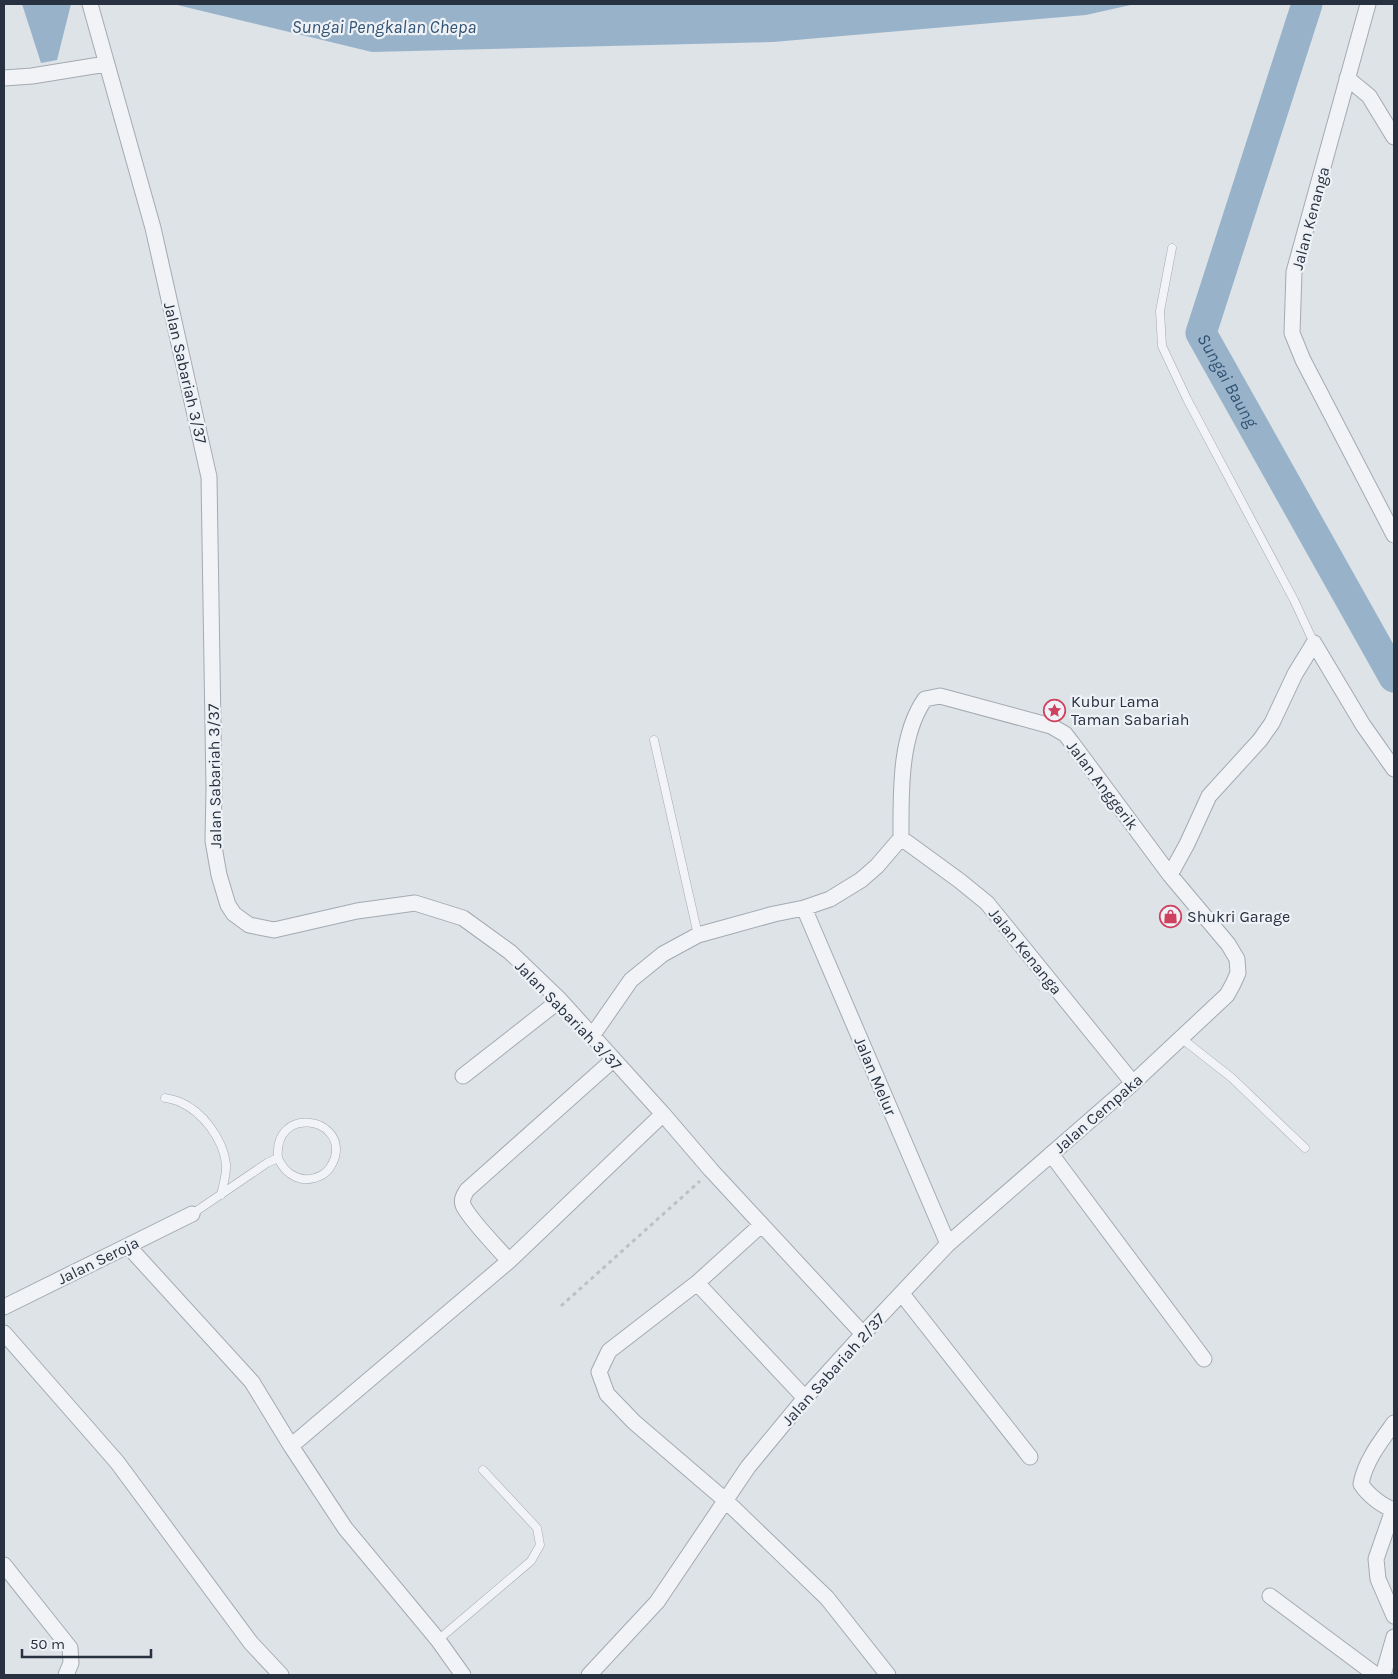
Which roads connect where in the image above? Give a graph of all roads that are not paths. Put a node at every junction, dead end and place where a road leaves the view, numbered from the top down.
1 (1368, 4) edge
2 (91, 7) edge
3 (106, 64) junction
4 (4, 78) edge
5 (1347, 78) junction
6 (1394, 137) edge
7 (1172, 248) dead end
8 (1394, 534) edge
9 (1314, 642) junction
10 (654, 740) dead end
11 (1394, 769) edge
12 (901, 838) junction
13 (1170, 875) junction
14 (804, 908) junction
15 (698, 935) junction
16 (1238, 973) joint
17 (560, 1000) junction
18 (592, 1036) junction
19 (1181, 1038) junction
20 (613, 1060) junction
21 (463, 1076) dead end
22 (1132, 1082) junction
23 (165, 1098) dead end
24 (663, 1114) junction
25 (1305, 1148) dead end
26 (1051, 1154) junction
27 (278, 1158) junction
28 (221, 1195) junction
29 (192, 1214) joint
30 (761, 1224) junction
31 (948, 1244) junction
32 (128, 1246) junction
33 (510, 1261) junction
34 (698, 1283) junction
35 (902, 1294) junction
36 (4, 1307) edge
37 (4, 1332) edge
38 (863, 1334) junction
39 (1204, 1359) dead end
40 (805, 1398) junction
41 (1394, 1422) edge
42 (291, 1446) junction
43 (1030, 1457) dead end
44 (483, 1470) dead end
45 (725, 1500) junction
46 (1394, 1510) edge
47 (4, 1565) edge
48 (1270, 1596) dead end
49 (1394, 1616) edge
50 (1394, 1637) edge
51 (438, 1640) junction
52 (69, 1669) edge
53 (281, 1675) edge
54 (463, 1675) edge
55 (589, 1675) edge
56 (888, 1675) edge
57 (1376, 1675) edge
58 (1383, 1675) edge

1 - 5 street, Jalan Kenanga
2 - 3 street, Jalan Sabariah 3/37
3 - 4 street
3 - 17 street, Jalan Sabariah 3/37
5 - 6 street
5 - 8 street, Jalan Kenanga
7 - 9 lane
9 - 11 street
9 - 13 street
10 - 15 lane
12 - 13 street, Jalan Anggerik
12 - 14 street
12 - 22 street, Jalan Kenanga
13 - 16 street, Jalan Anggerik
14 - 15 street
14 - 31 street, Jalan Melur
15 - 18 street
16 - 19 street, Jalan Cempaka
17 - 18 street, Jalan Sabariah 3/37
17 - 21 street
18 - 20 street, Jalan Sabariah 3/37
19 - 22 street, Jalan Cempaka
19 - 25 lane
20 - 24 street, Jalan Sabariah 3/37
20 - 33 street
22 - 26 street, Jalan Cempaka
23 - 28 lane
24 - 30 street, Jalan Sabariah 3/37
24 - 33 street
26 - 31 street, Jalan Cempaka
26 - 39 street
27 - 27 lane
27 - 28 lane
28 - 29 lane
29 - 32 street, Jalan Seroja
30 - 34 street
30 - 38 street, Jalan Sabariah 3/37
31 - 35 street, Jalan Sabariah 2/37
32 - 36 street, Jalan Seroja
32 - 42 street
33 - 42 street
34 - 40 street
34 - 45 street
35 - 38 street, Jalan Sabariah 2/37
35 - 43 street
37 - 53 street
38 - 40 street, Jalan Sabariah 2/37
40 - 45 street, Jalan Sabariah 2/37
41 - 46 street
42 - 51 street
44 - 51 lane
45 - 55 street, Jalan Sabariah 2/37
45 - 56 street
46 - 49 street
47 - 52 street
48 - 57 street
50 - 58 street
51 - 54 street

